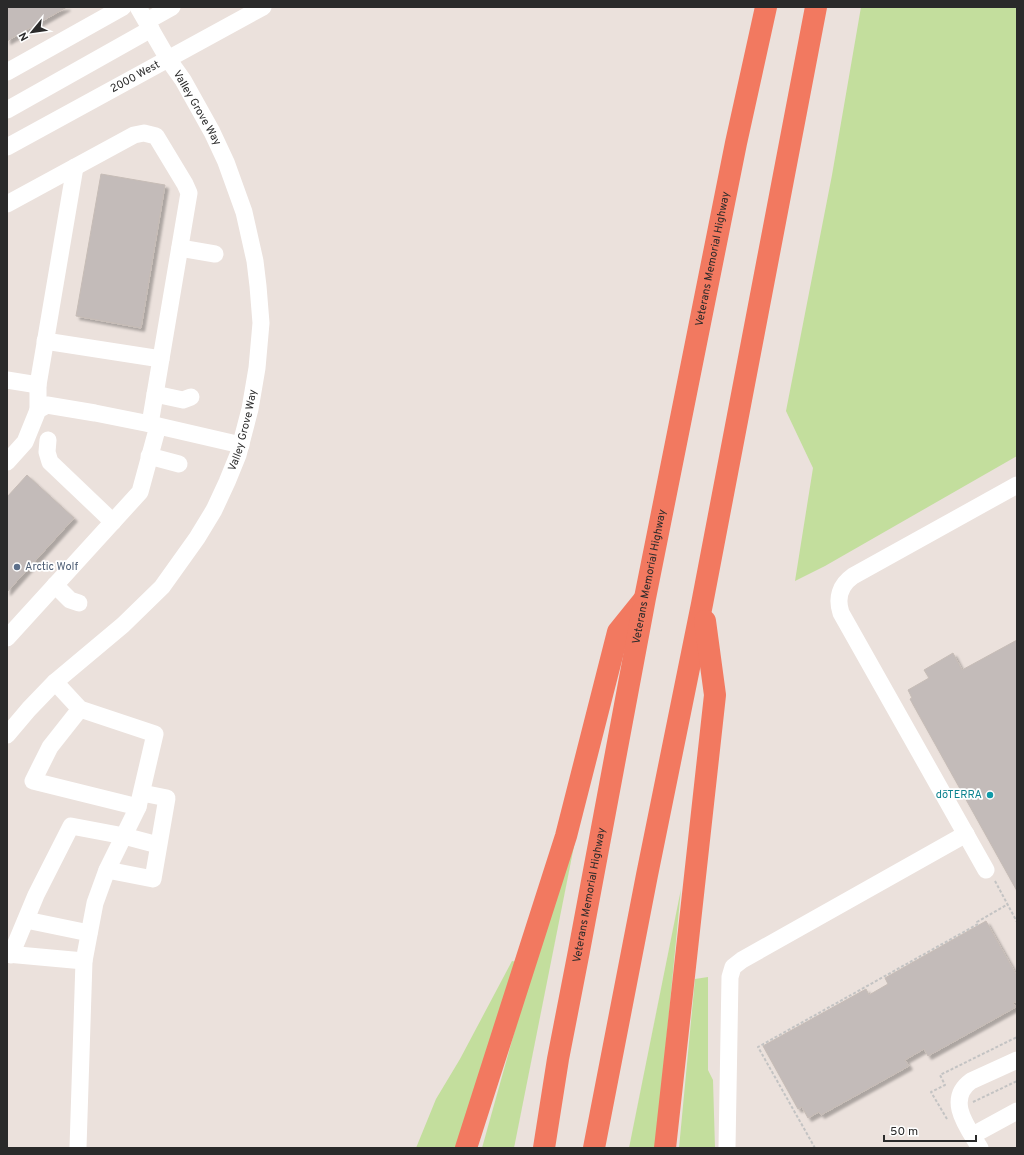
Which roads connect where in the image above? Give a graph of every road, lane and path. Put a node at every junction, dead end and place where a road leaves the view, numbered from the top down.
1 (123, 7) edge
2 (172, 7) edge
3 (263, 7) edge
4 (766, 7) edge
5 (816, 7) edge
6 (145, 19) edge
7 (168, 59) junction
8 (7, 72) edge
9 (7, 110) edge
10 (7, 147) edge
11 (75, 167) junction
12 (7, 204) edge
13 (180, 248) junction
14 (215, 254) dead end
15 (45, 341) junction
16 (161, 359) junction
17 (7, 380) edge
18 (38, 385) junction
19 (155, 394) junction
20 (191, 397) dead end
21 (38, 410) junction
22 (154, 425) junction
23 (48, 440) dead end
24 (241, 445) junction
25 (149, 456) junction
26 (7, 462) edge
27 (179, 464) dead end
28 (1017, 485) edge
29 (112, 522) junction
30 (55, 586) junction
31 (645, 598) junction
32 (79, 603) dead end
33 (702, 604) junction
34 (7, 638) edge
35 (55, 682) junction
36 (80, 709) junction
37 (7, 735) edge
38 (140, 800) junction
39 (966, 834) junction
40 (124, 836) junction
41 (158, 845) junction
42 (106, 870) junction
43 (986, 870) joint
44 (1008, 904) junction
45 (26, 920) junction
46 (1017, 922) edge
47 (89, 933) junction
48 (9, 955) edge
49 (84, 961) junction
50 (1017, 1037) edge
51 (1017, 1060) edge
52 (1017, 1081) edge
53 (931, 1092) dead end
54 (1017, 1111) edge
55 (952, 1112) junction
56 (976, 1142) edge
57 (78, 1148) edge
58 (466, 1148) edge
59 (544, 1148) edge
60 (594, 1148) edge
61 (665, 1148) edge
62 (727, 1148) edge
63 (815, 1148) edge

1 - 8 street
2 - 6 street
3 - 7 street, 2000 West
4 - 31 highway, Veterans Memorial Highway
5 - 33 highway
6 - 7 street, Valley Grove Way
6 - 9 street
7 - 10 street, 2000 West
7 - 24 street, Valley Grove Way
11 - 12 street
11 - 13 street
11 - 15 street
13 - 14 street
13 - 16 street
15 - 16 street
15 - 18 street
16 - 19 street
17 - 18 street
18 - 21 street
19 - 20 street
19 - 22 street
21 - 22 street
21 - 26 street
22 - 24 street
22 - 25 street
23 - 29 street
24 - 35 street, Valley Grove Way
25 - 27 street
25 - 29 street
28 - 39 street
29 - 30 street
30 - 32 street
30 - 34 street
31 - 58 highway
31 - 59 highway, Veterans Memorial Highway
33 - 60 highway
33 - 61 highway
35 - 36 street
35 - 37 street, Valley Grove Way
36 - 38 street
36 - 38 street
38 - 40 street
38 - 41 street
39 - 43 street
39 - 62 street
40 - 41 street
40 - 42 street
40 - 45 street
41 - 42 street
42 - 47 street
43 - 44 path
44 - 46 path
44 - 63 path
45 - 47 street
45 - 48 street
47 - 49 street
48 - 49 street
49 - 57 street
50 - 53 path
51 - 55 street
52 - 55 path
54 - 56 street
55 - 56 street

